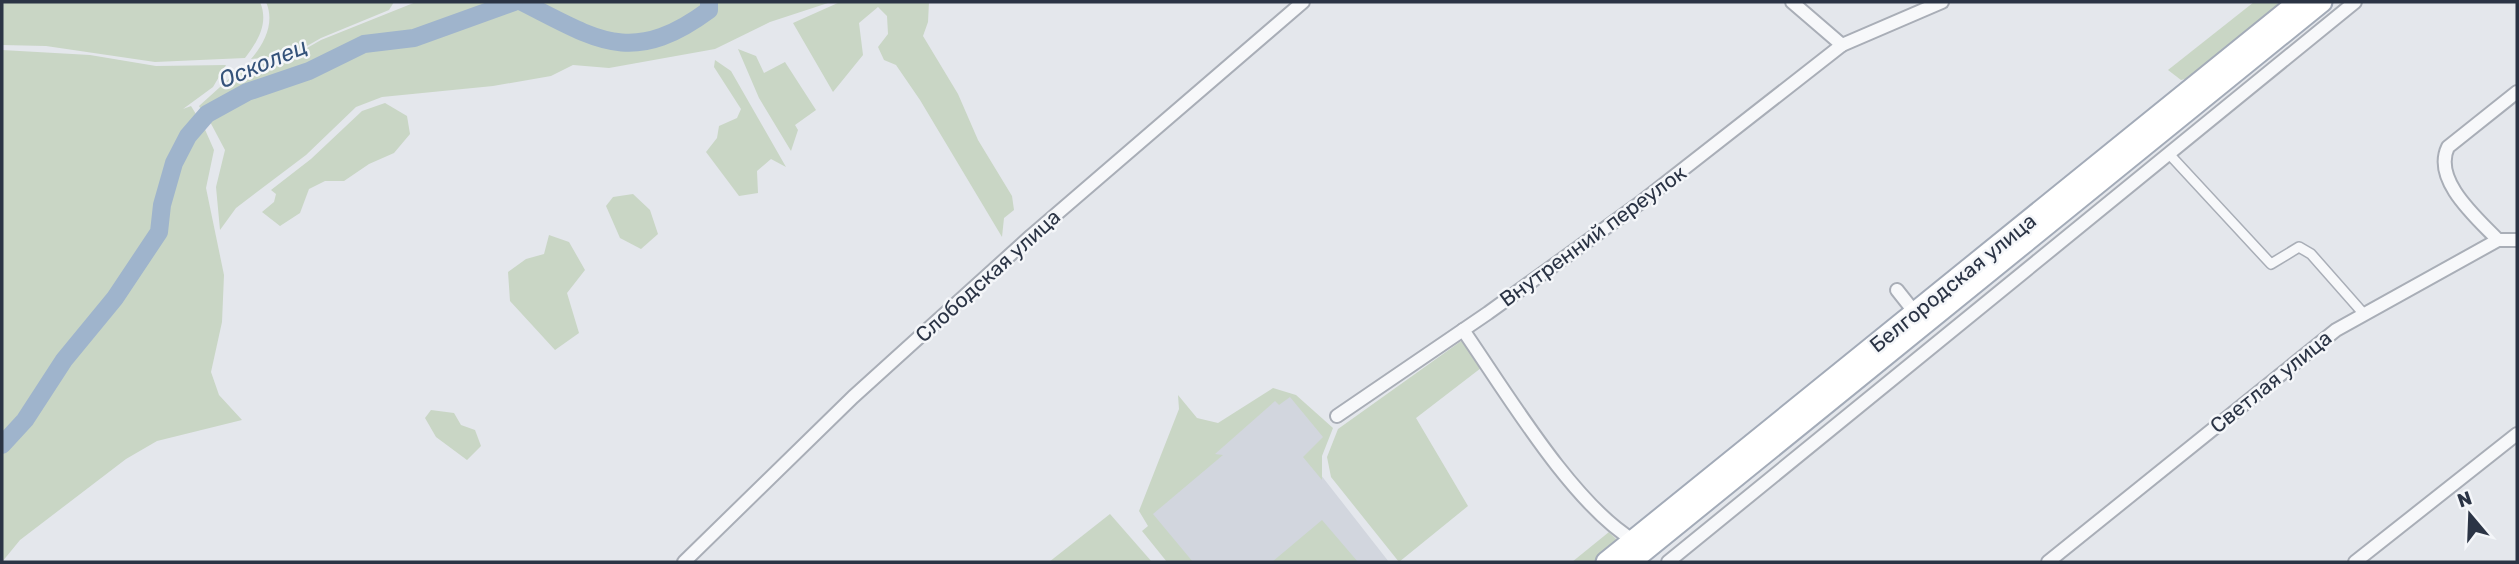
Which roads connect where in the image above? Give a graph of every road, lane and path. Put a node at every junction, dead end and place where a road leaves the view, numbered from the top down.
1 (1303, 2) edge
2 (1792, 2) edge
3 (1942, 2) edge
4 (2298, 2) edge
5 (2322, 2) edge
6 (2355, 2) edge
7 (1842, 45) junction
8 (2517, 92) edge
9 (2169, 155) junction
10 (2498, 240) junction
11 (2517, 240) edge
12 (1897, 290) dead end
13 (2363, 313) junction
14 (1921, 318) junction
15 (1463, 330) junction
16 (1940, 342) junction
17 (1337, 416) dead end
18 (2517, 433) edge
19 (1633, 540) junction
20 (684, 562) edge
21 (1606, 562) edge
22 (1630, 562) edge
23 (1668, 562) edge
24 (2048, 562) edge
25 (2355, 562) edge

1 - 20 street, Слободская улица
2 - 7 street
3 - 7 street, Внутренний переулок
4 - 14 main road, Белгородская улица
5 - 14 main road, Белгородская улица
6 - 9 street
7 - 15 street, Внутренний переулок
8 - 10 street
9 - 13 street
9 - 16 street
10 - 11 street, Светлая улица
10 - 13 street, Светлая улица
12 - 14 street
13 - 24 street, Светлая улица
14 - 16 street
14 - 19 main road, Белгородская улица
14 - 22 main road, Белгородская улица
15 - 17 street, Внутренний переулок
15 - 19 street
16 - 23 street
18 - 25 street
19 - 21 main road, Белгородская улица

